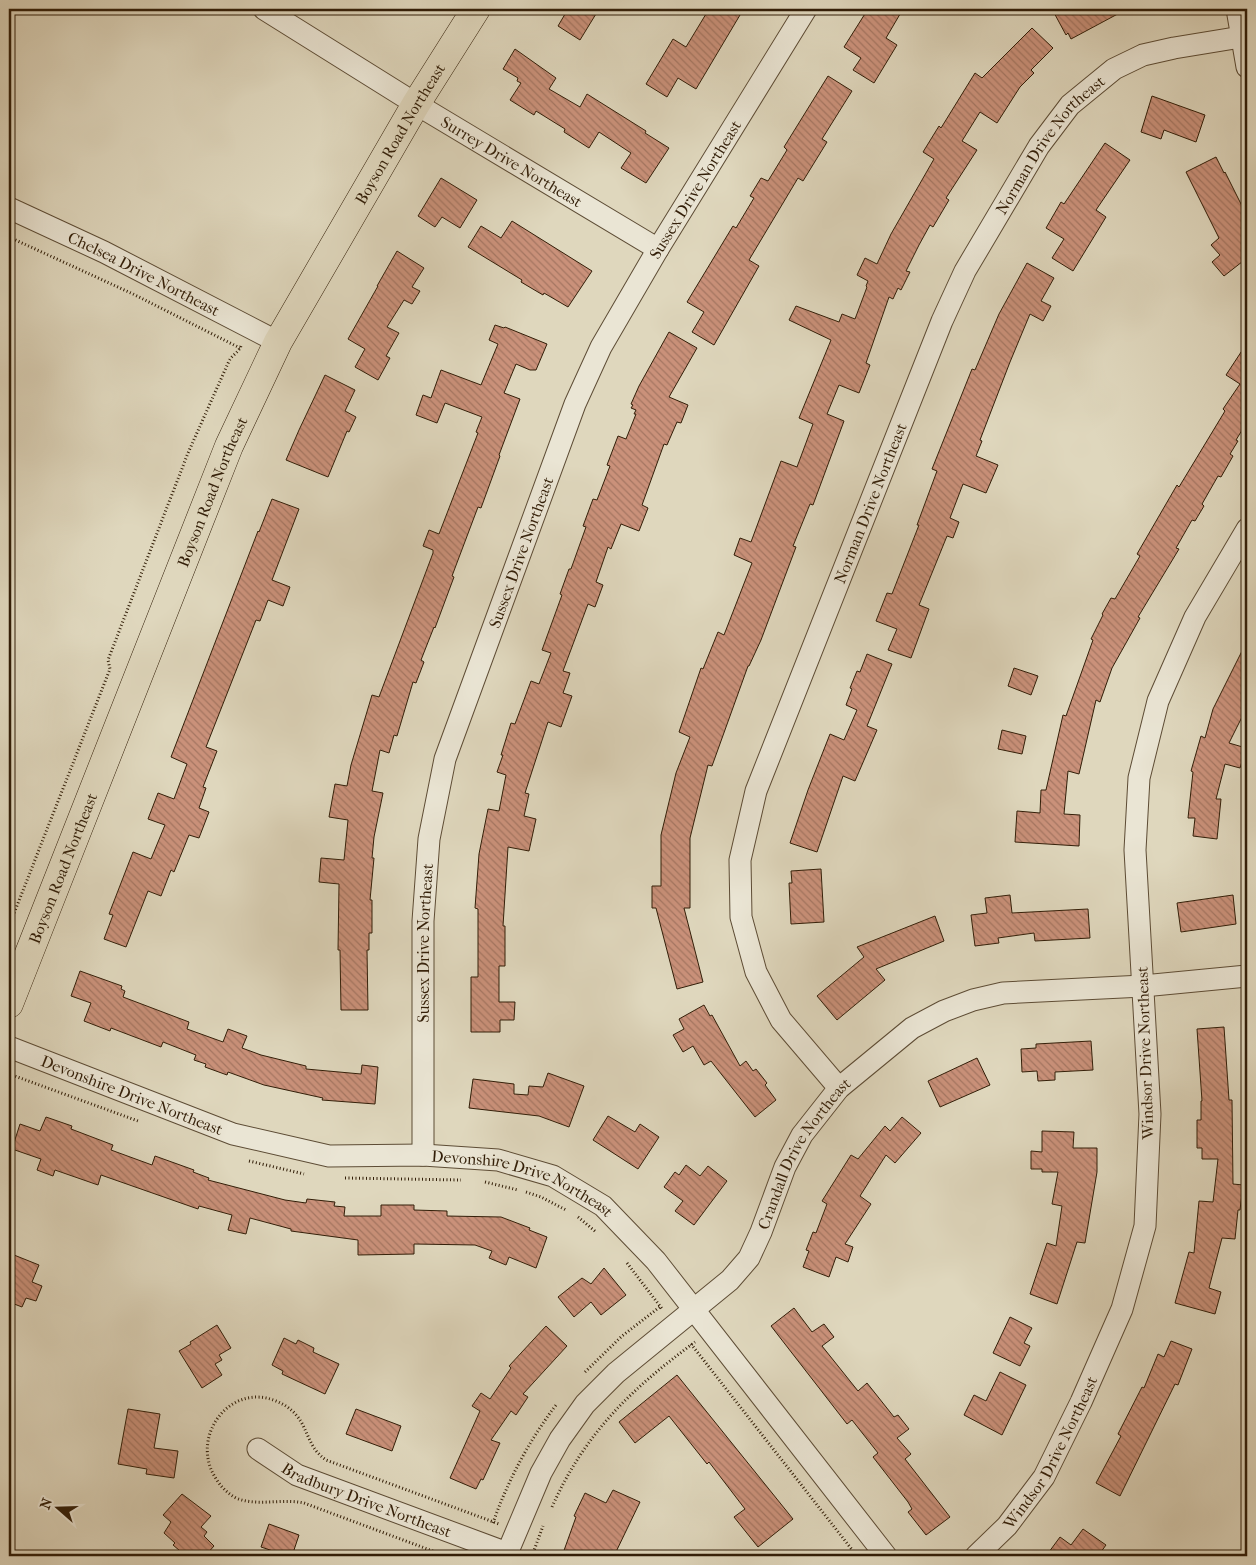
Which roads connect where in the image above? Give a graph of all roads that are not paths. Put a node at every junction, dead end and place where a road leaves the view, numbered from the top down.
1 (264, 9) edge
2 (476, 9) edge
3 (806, 9) edge
4 (1237, 9) edge
5 (1241, 37) junction
6 (1247, 67) edge
7 (416, 104) junction
8 (9, 208) edge
9 (658, 249) junction
10 (278, 342) junction
11 (1247, 529) edge
12 (1247, 976) edge
13 (1143, 986) junction
14 (9, 1004) edge
15 (9, 1047) edge
16 (839, 1088) junction
17 (423, 1155) junction
18 (695, 1310) junction
19 (258, 1449) dead end
20 (507, 1555) edge
21 (886, 1556) edge
22 (976, 1556) edge

1 - 7 street, Surrey Drive Northeast
2 - 7 main road, Boyson Road Northeast
3 - 9 street, Sussex Drive Northeast
4 - 5 street
5 - 6 street
5 - 16 street, Norman Drive Northeast
7 - 9 street, Surrey Drive Northeast
7 - 10 main road, Boyson Road Northeast
8 - 10 street, Chelsea Drive Northeast
9 - 17 street, Sussex Drive Northeast
10 - 14 main road, Boyson Road Northeast
11 - 13 street, Windsor Drive Northeast
12 - 13 street, Crandall Drive Northeast
13 - 16 street, Crandall Drive Northeast
13 - 22 street, Windsor Drive Northeast
15 - 17 street, Devonshire Drive Northeast
16 - 18 street, Crandall Drive Northeast
17 - 18 street, Devonshire Drive Northeast
18 - 20 street, Crandall Drive Northeast
18 - 21 street, Devonshire Drive Northeast
19 - 20 street, Bradbury Drive Northeast

